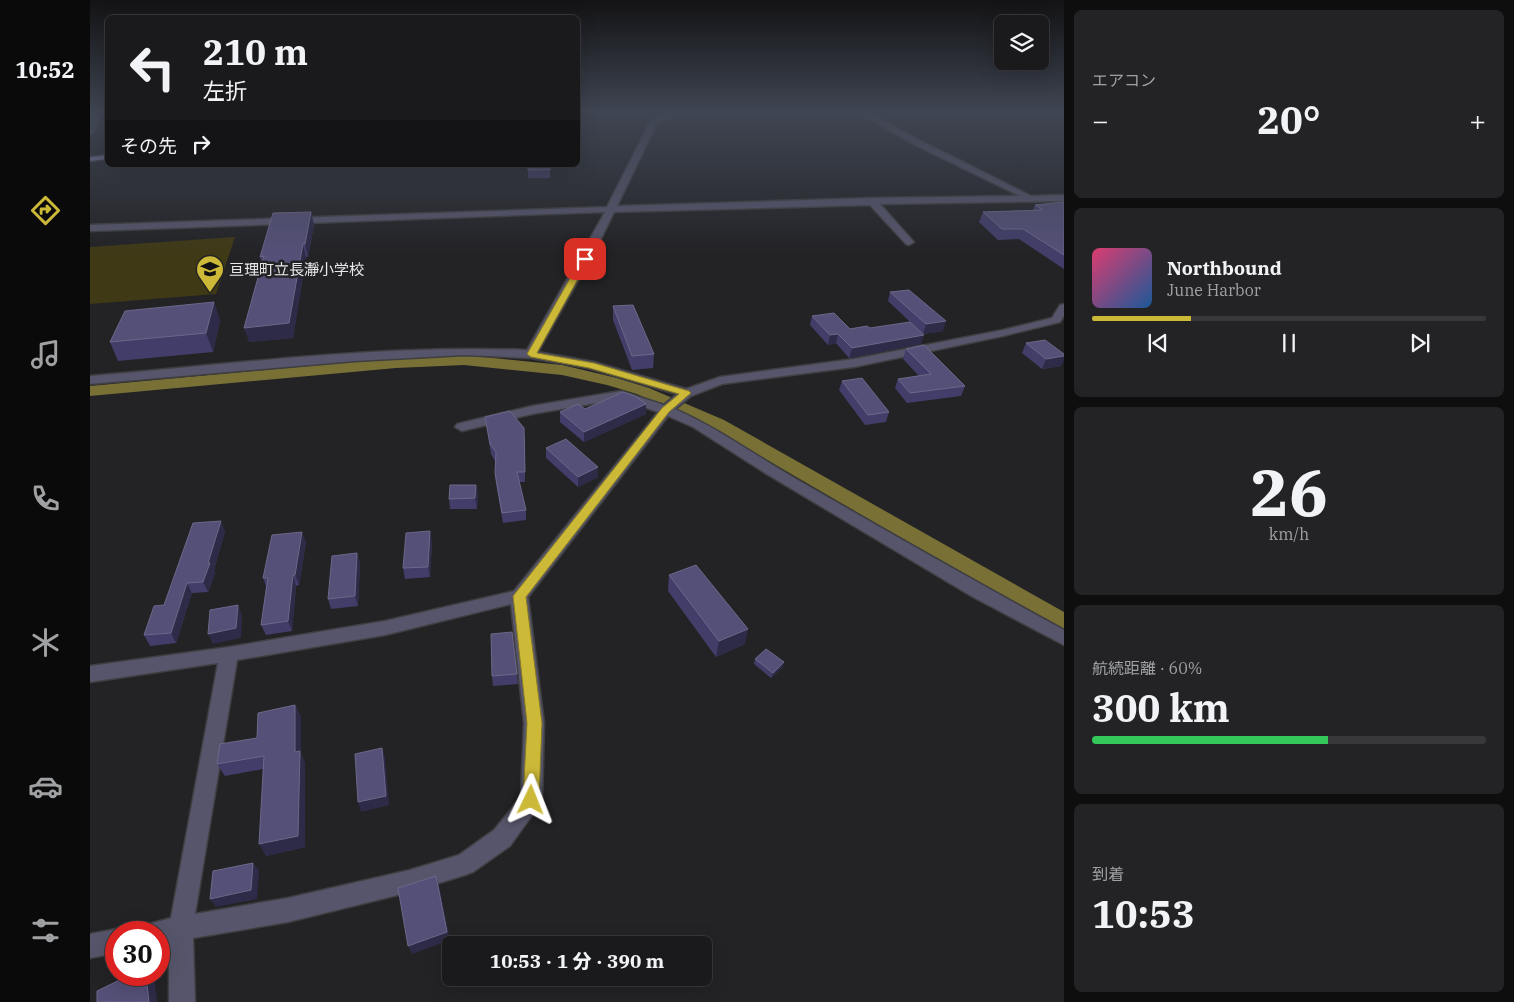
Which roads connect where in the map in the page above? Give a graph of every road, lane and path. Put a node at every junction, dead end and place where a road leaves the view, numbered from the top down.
1 (635, 160) edge
2 (953, 160) edge
3 (1030, 197) junction
4 (1064, 198) edge
5 (872, 201) junction
6 (610, 210) junction
7 (90, 228) edge
8 (909, 242) dead end
9 (1064, 307) edge
10 (1060, 320) edge
11 (531, 354) junction
12 (90, 380) edge
13 (686, 393) junction
14 (666, 410) junction
15 (462, 427) dead end
16 (519, 596) junction
17 (1064, 638) edge
18 (229, 654) junction
19 (90, 674) edge
20 (181, 928) junction
21 (170, 930) edge
22 (105, 943) edge
23 (90, 946) edge
24 (182, 1002) edge

1 - 6 street
2 - 3 street
3 - 4 street
3 - 5 street
5 - 6 street
5 - 8 street
6 - 7 street
6 - 11 street
9 - 10 street
10 - 13 street
11 - 12 street
11 - 13 street
13 - 14 street
14 - 15 street
14 - 16 street
14 - 17 street
16 - 18 street
16 - 20 street
18 - 19 street
18 - 20 street
20 - 21 street
20 - 24 street
22 - 23 street

